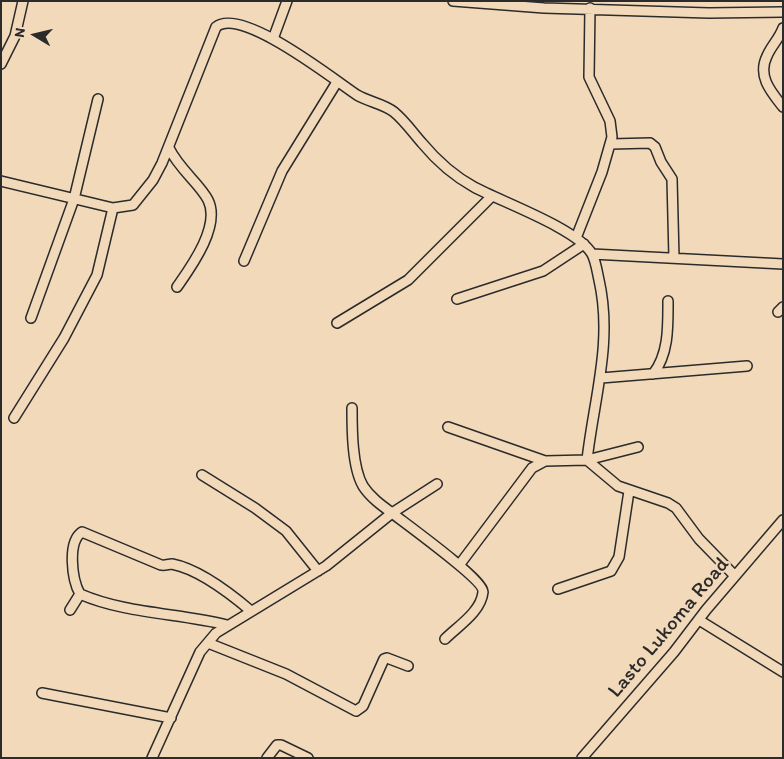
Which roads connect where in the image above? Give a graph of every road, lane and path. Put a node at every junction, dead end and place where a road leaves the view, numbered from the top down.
1 (23, 1) edge
2 (287, 1) edge
3 (453, 1) edge
4 (641, 6) edge
5 (662, 6) edge
6 (590, 8) junction
7 (783, 12) edge
8 (783, 28) edge
9 (273, 39) junction
10 (1, 64) edge
11 (337, 82) junction
12 (98, 99) dead end
13 (783, 107) edge
14 (611, 144) junction
15 (169, 148) junction
16 (1, 181) edge
17 (492, 196) junction
18 (74, 199) junction
19 (113, 208) junction
20 (580, 241) junction
21 (592, 254) junction
22 (674, 258) junction
23 (244, 261) dead end
24 (783, 264) edge
25 (177, 288) dead end
26 (457, 299) dead end
27 (668, 301) dead end
28 (31, 318) dead end
29 (337, 323) dead end
30 (747, 366) dead end
31 (653, 374) junction
32 (601, 378) junction
33 (352, 408) dead end
34 (14, 418) dead end
35 (448, 427) dead end
36 (638, 447) dead end
37 (587, 460) junction
38 (545, 461) junction
39 (202, 475) dead end
40 (438, 484) dead end
41 (629, 492) junction
42 (392, 513) junction
43 (783, 520) edge
44 (460, 564) junction
45 (318, 571) junction
46 (735, 576) junction
47 (558, 589) dead end
48 (80, 594) junction
49 (70, 610) dead end
50 (251, 611) junction
51 (699, 620) junction
52 (227, 625) junction
53 (445, 639) dead end
54 (208, 642) junction
55 (408, 666) dead end
56 (783, 672) edge
57 (42, 693) dead end
58 (171, 718) junction
59 (152, 758) edge
60 (267, 758) edge
61 (308, 758) edge
62 (582, 758) edge

1 - 10 street
2 - 9 street
3 - 6 street
4 - 5 street
4 - 6 street
5 - 7 street
6 - 14 street
8 - 13 street
9 - 11 street
9 - 15 street
11 - 17 street
11 - 23 street
12 - 18 street
14 - 20 street
14 - 22 street
15 - 19 street
15 - 25 street
16 - 18 street
17 - 20 street
17 - 29 street
18 - 19 street
18 - 28 street
19 - 34 street
20 - 21 street
20 - 26 street
21 - 22 street
21 - 32 street
22 - 24 street
27 - 31 street
30 - 31 street
31 - 32 street
32 - 37 street
33 - 42 street
35 - 38 street
36 - 37 street
37 - 38 street
37 - 41 street
38 - 44 street
39 - 45 street
40 - 42 street
41 - 46 street
41 - 47 street
42 - 44 street
42 - 45 street
43 - 46 street, Lasto Lukoma Road
44 - 53 street
45 - 50 street
46 - 51 street, Lasto Lukoma Road
48 - 49 street
48 - 50 street
48 - 52 street
50 - 52 street
51 - 56 street
51 - 62 street, Lasto Lukoma Road
52 - 54 street
54 - 55 street
54 - 58 street
57 - 58 street
58 - 59 street
60 - 61 street

